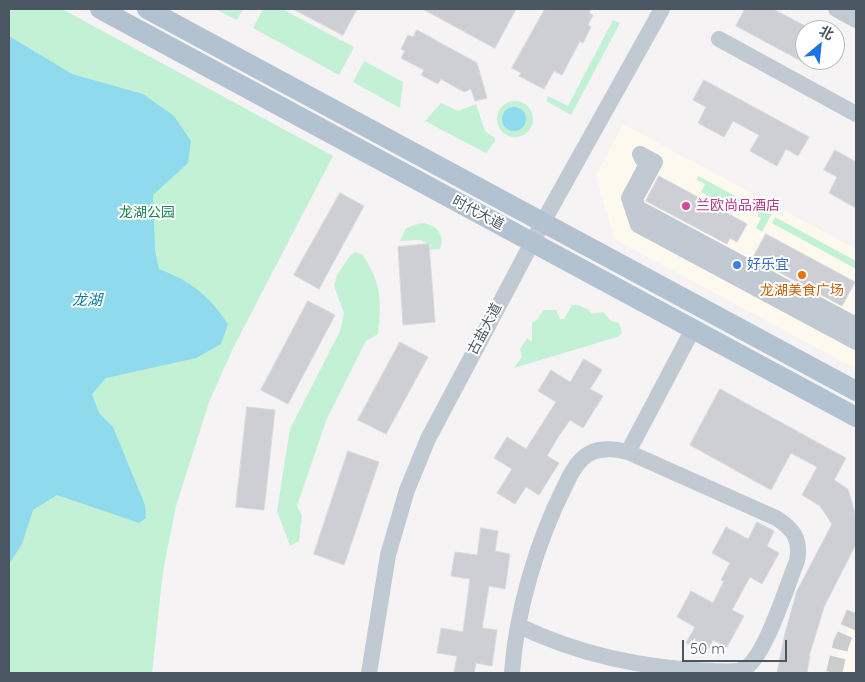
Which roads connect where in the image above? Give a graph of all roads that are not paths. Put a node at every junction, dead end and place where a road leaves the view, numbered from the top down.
1 (100, 9) edge
2 (147, 9) edge
3 (662, 9) edge
4 (836, 9) edge
5 (856, 20) edge
6 (719, 39) dead end
7 (856, 114) edge
8 (543, 222) junction
9 (532, 242) junction
10 (856, 325) edge
11 (692, 329) junction
12 (856, 342) edge
13 (856, 391) edge
14 (856, 417) edge
15 (628, 452) junction
16 (519, 626) junction
17 (369, 673) edge
18 (512, 673) edge

1 - 9 main road, 时代大道
2 - 8 main road, 时代大道
3 - 8 street, 古盐大道
4 - 5 street
6 - 7 street
8 - 9 street, 古盐大道
8 - 13 main road, 时代大道
9 - 11 main road, 时代大道
9 - 17 street, 古盐大道
10 - 12 street
11 - 14 main road, 时代大道
11 - 15 street
15 - 16 street
15 - 16 street
16 - 18 street

